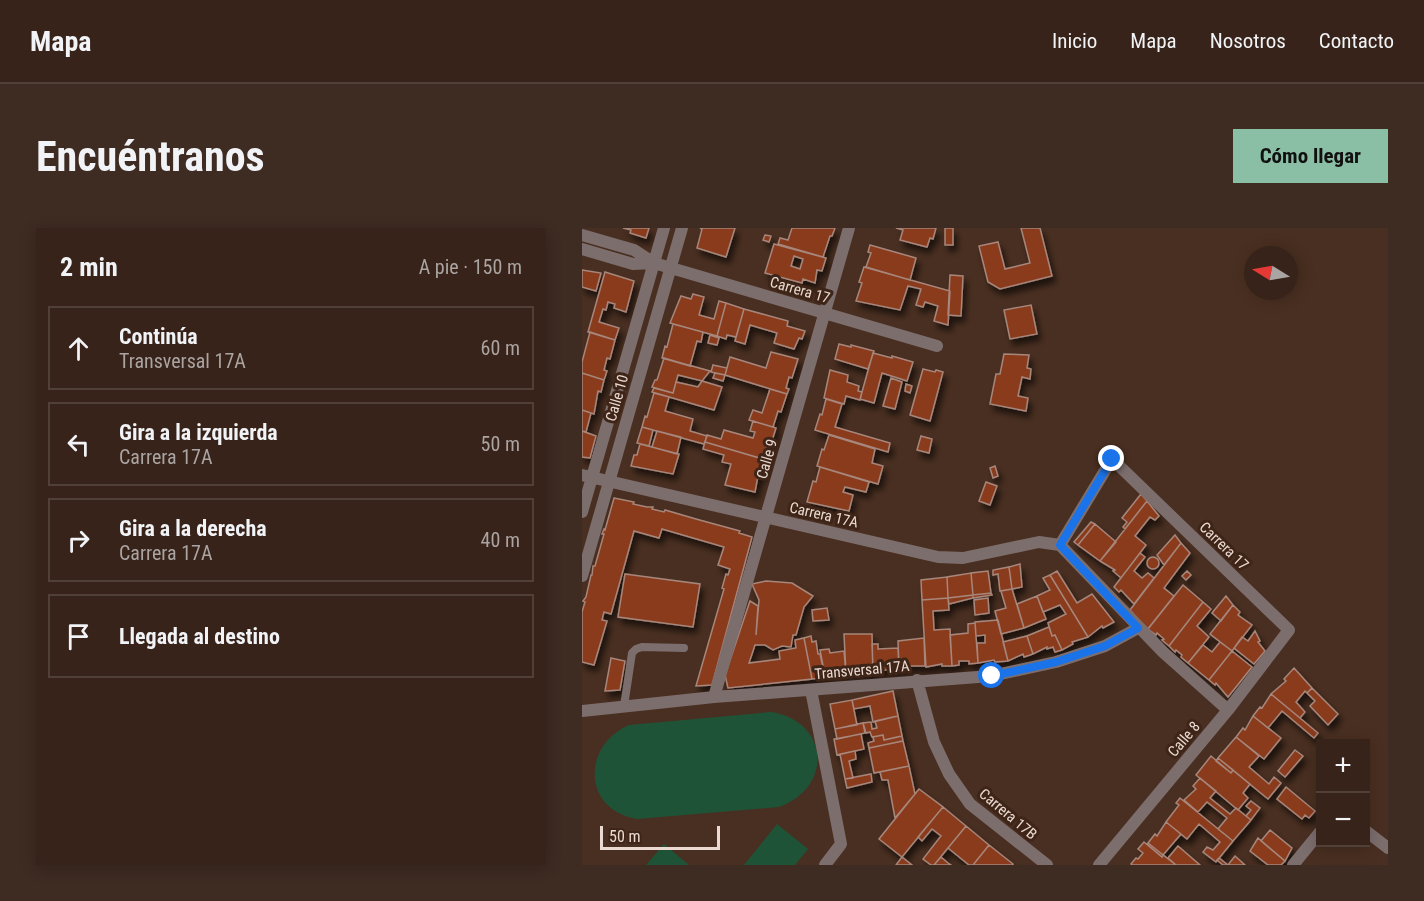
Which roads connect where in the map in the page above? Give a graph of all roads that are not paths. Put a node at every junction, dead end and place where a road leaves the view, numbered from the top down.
1 (664, 228) edge
2 (682, 228) edge
3 (849, 228) edge
4 (582, 235) edge
5 (582, 249) edge
6 (654, 262) junction
7 (670, 267) junction
8 (825, 312) junction
9 (938, 346) dead end
10 (611, 411) junction
11 (628, 415) junction
12 (587, 476) edge
13 (609, 481) junction
14 (582, 512) edge
15 (766, 516) junction
16 (1060, 545) junction
17 (582, 576) edge
18 (1138, 628) junction
19 (1288, 630) joint
20 (684, 648) dead end
21 (917, 680) junction
22 (811, 690) junction
23 (714, 697) junction
24 (624, 706) junction
25 (1228, 710) junction
26 (582, 711) edge
27 (1370, 835) edge
28 (1316, 837) edge
29 (1388, 848) edge
30 (825, 865) edge
31 (1047, 865) edge
32 (1099, 865) edge
33 (1293, 865) edge

1 - 6 street, Calle 10
2 - 7 street, Calle 10
3 - 8 street, Calle 9
4 - 6 street, Carrera 17
5 - 6 street, Carrera 17
6 - 7 street, Carrera 17
6 - 10 street, Calle 10
7 - 8 street, Carrera 17
7 - 11 street, Calle 10
8 - 9 street, Carrera 17
8 - 15 street, Calle 9
10 - 11 street
10 - 12 street, Calle 10
11 - 13 street, Calle 10
12 - 13 street, Carrera 17A
12 - 14 street, Calle 10
13 - 15 street, Carrera 17A
13 - 17 street, Calle 10
15 - 16 street, Carrera 17A
15 - 23 street, Calle 9
16 - 18 street
16 - 19 street, Carrera 17
18 - 21 street, Transversal 17A
18 - 25 street
19 - 25 street, Calle 8
20 - 24 lane
21 - 22 street, Transversal 17A
21 - 31 street, Carrera 17B
22 - 23 street, Transversal 17A
22 - 30 street
23 - 24 street, Transversal 17A
24 - 26 street, Transversal 17A
25 - 32 street, Calle 8
27 - 29 street
28 - 33 street

